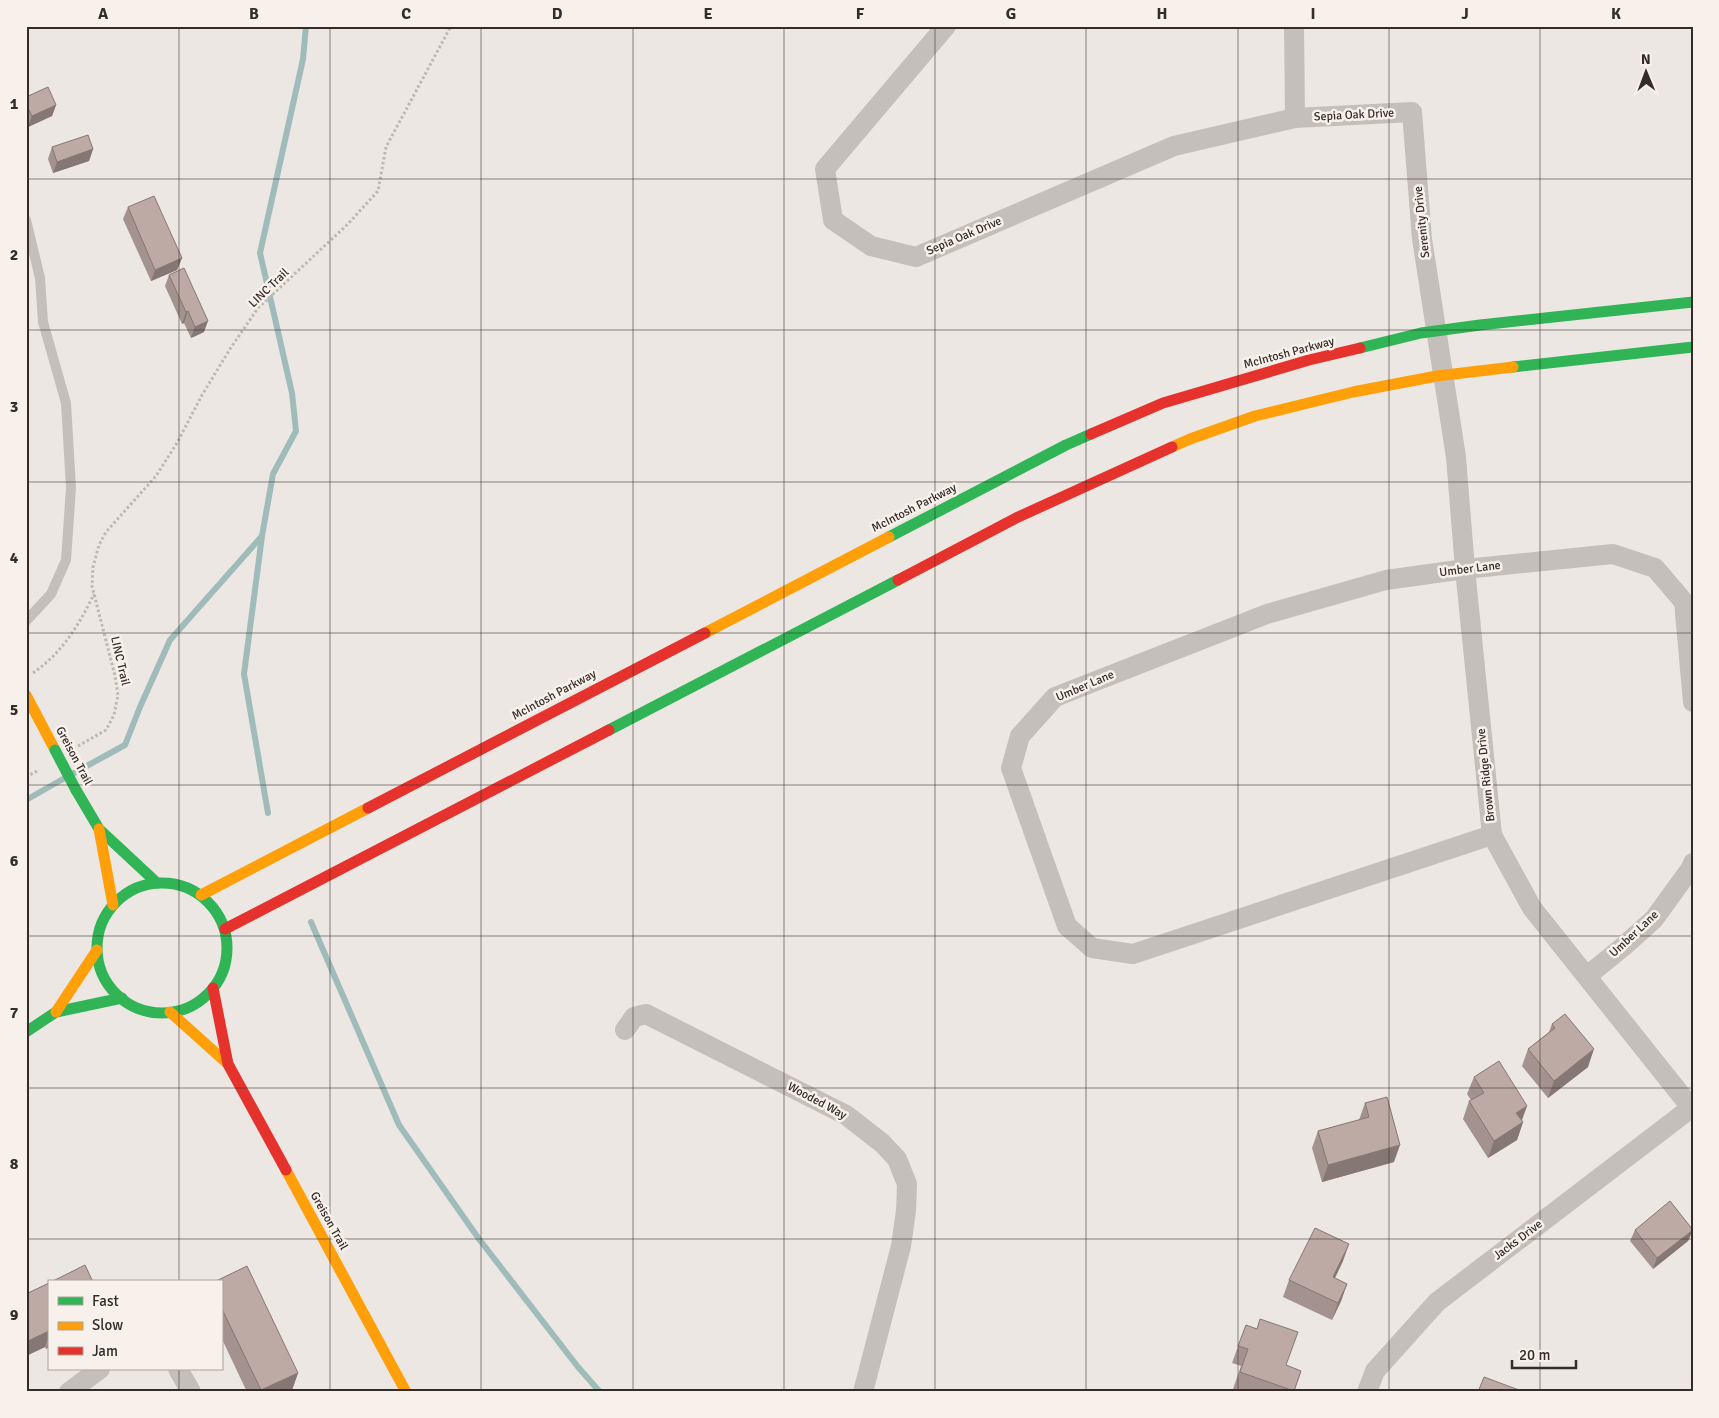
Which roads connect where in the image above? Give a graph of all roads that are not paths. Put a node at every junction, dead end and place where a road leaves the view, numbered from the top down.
1 (946, 26) edge
2 (1294, 26) edge
3 (1412, 112) joint
4 (1295, 118) junction
5 (26, 220) edge
6 (1693, 302) edge
7 (1436, 331) junction
8 (1693, 347) edge
9 (1443, 375) junction
10 (1465, 569) junction
11 (26, 621) edge
12 (26, 695) edge
13 (1693, 702) edge
14 (99, 829) junction
15 (1492, 835) junction
16 (1693, 863) edge
17 (157, 883) junction
18 (201, 895) junction
19 (113, 906) junction
20 (225, 929) junction
21 (97, 950) junction
22 (1587, 976) junction
23 (213, 988) junction
24 (122, 998) junction
25 (56, 1012) junction
26 (170, 1012) junction
27 (625, 1030) dead end
28 (26, 1032) edge
29 (228, 1064) junction
30 (1692, 1109) edge
31 (99, 1370) edge
32 (179, 1370) edge
33 (69, 1392) edge
34 (191, 1392) edge
35 (406, 1392) edge
36 (864, 1392) edge
37 (1367, 1392) edge

1 - 4 street, Sepia Oak Drive
2 - 4 street
3 - 4 street, Sepia Oak Drive
3 - 7 street, Serenity Drive
5 - 11 lane
6 - 7 street, McIntosh Parkway
7 - 9 street, Serenity Drive
7 - 18 street, McIntosh Parkway
8 - 9 street
9 - 10 street, Brown Ridge Drive
9 - 20 street
10 - 13 street, Umber Lane
10 - 15 street, Brown Ridge Drive
10 - 15 street, Umber Lane
12 - 14 street, Greison Trail, bridge
14 - 17 street, Greison Trail
14 - 19 street, Greison Trail
15 - 22 street, Brown Ridge Drive
16 - 22 street, Umber Lane
17 - 18 street
17 - 19 street
18 - 20 street
19 - 21 street
20 - 23 street
21 - 24 street
21 - 25 street
22 - 30 street, Brown Ridge Drive
23 - 26 street
23 - 29 street, Greison Trail
24 - 25 street
24 - 26 street
25 - 28 street
26 - 29 street, Greison Trail
27 - 36 street, Wooded Way
29 - 35 street, Greison Trail
30 - 37 street, Jacks Drive
31 - 33 street
32 - 34 street

